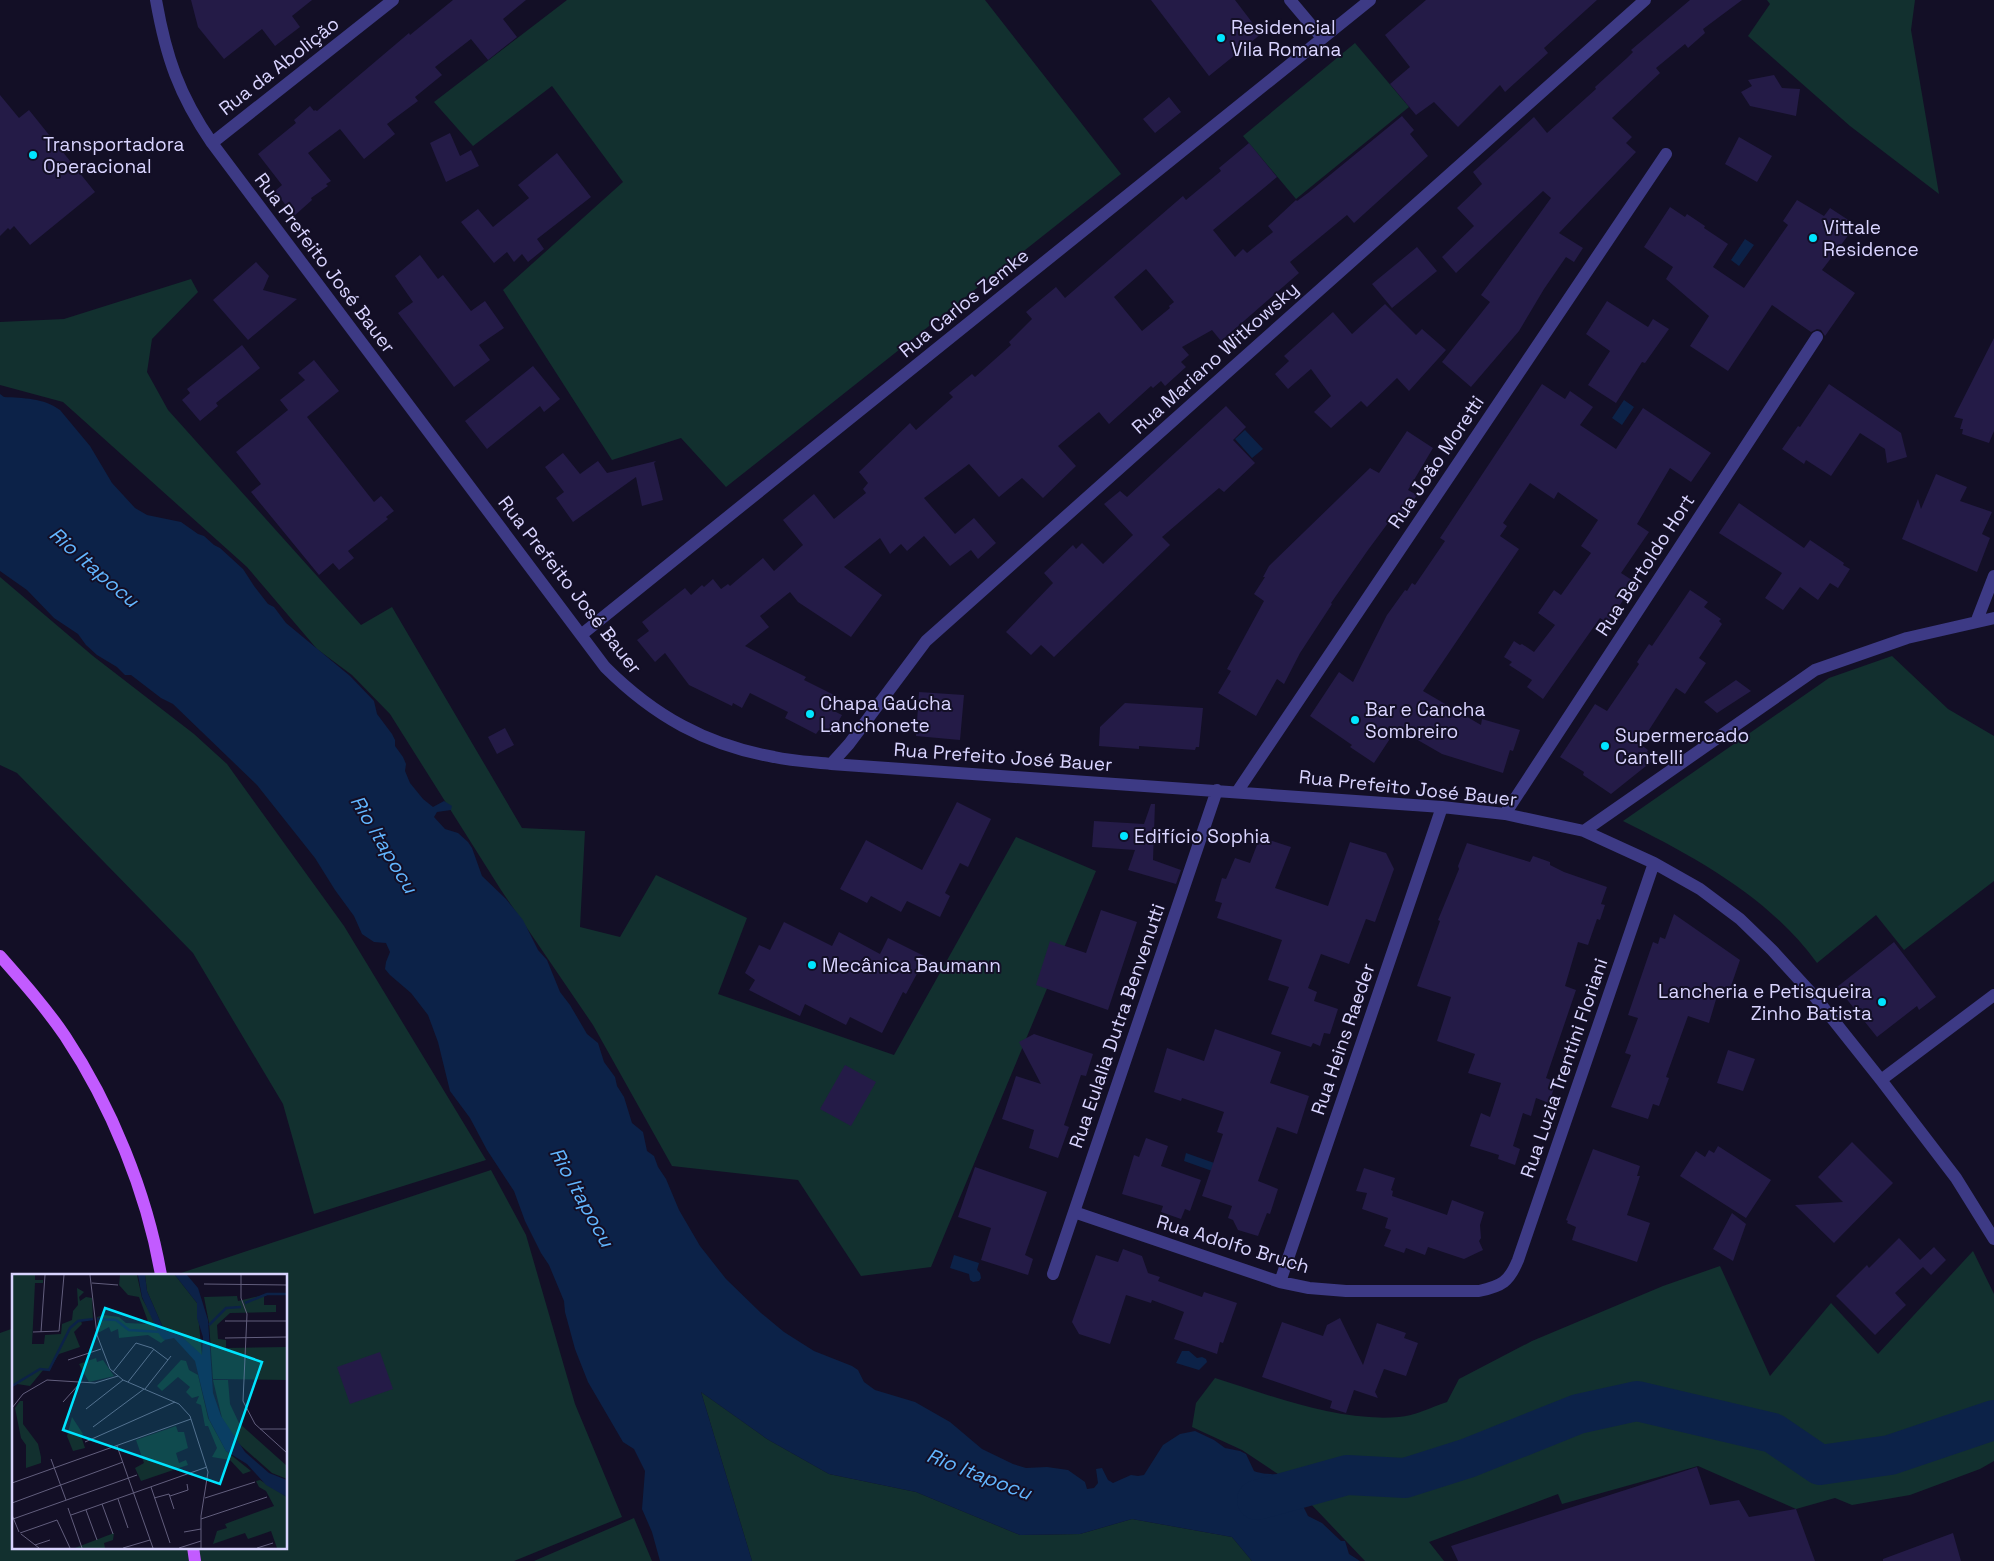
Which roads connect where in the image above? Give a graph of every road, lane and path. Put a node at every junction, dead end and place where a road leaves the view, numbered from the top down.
1 (156, 0) edge
2 (393, 0) edge
3 (1290, 0) edge
4 (1370, 0) edge
5 (1645, 0) edge
6 (1322, 38) junction
7 (212, 144) junction
8 (1666, 154) dead end
9 (1817, 337) dead end
10 (1994, 576) edge
11 (1994, 618) edge
12 (1978, 620) junction
13 (581, 635) junction
14 (831, 764) junction
15 (1217, 790) junction
16 (1238, 792) junction
17 (1442, 807) junction
18 (1505, 814) junction
19 (1584, 831) junction
20 (1654, 863) junction
21 (0, 956) edge
22 (1994, 995) edge
23 (1881, 1080) junction
24 (1074, 1212) junction
25 (1994, 1239) edge
26 (161, 1274) edge
27 (1052, 1274) dead end
28 (1280, 1282) junction
29 (1503, 1283) joint
30 (193, 1548) edge
31 (195, 1561) edge

1 - 7 street, Rua Prefeito José Bauer
2 - 7 street, Rua da Abolição
3 - 6 street
4 - 6 street, Rua Carlos Zemke
5 - 14 street, Rua Mariano Witkowsky
6 - 13 street, Rua Carlos Zemke
7 - 13 street, Rua Prefeito José Bauer
8 - 16 street, Rua João Moretti
9 - 18 street, Rua Bertoldo Hort
10 - 12 street
11 - 12 street
12 - 19 street
13 - 14 street, Rua Prefeito José Bauer
14 - 15 street, Rua Prefeito José Bauer
15 - 16 street, Rua Prefeito José Bauer
15 - 24 street, Rua Eulalia Dutra Benvenutti
16 - 17 street, Rua Prefeito José Bauer
17 - 18 street, Rua Prefeito José Bauer
17 - 28 street, Rua Heins Raeder
18 - 19 street, Rua Prefeito José Bauer
19 - 20 street, Rua Prefeito José Bauer
20 - 23 street, Rua Prefeito José Bauer
20 - 29 street, Rua Luzia Trentini Floriani
21 - 26 main road
22 - 23 street
23 - 25 street, Rua Prefeito José Bauer
24 - 27 street, Rua Eulalia Dutra Benvenutti
24 - 28 street, Rua Adolfo Bruch
28 - 29 street, Rua Adolfo Bruch
30 - 31 main road

